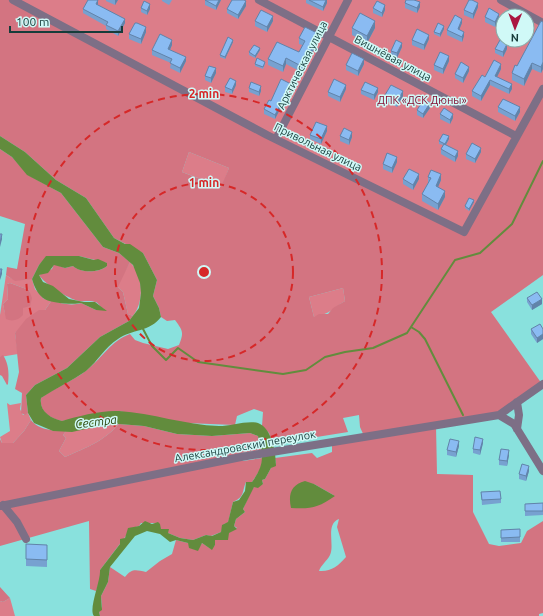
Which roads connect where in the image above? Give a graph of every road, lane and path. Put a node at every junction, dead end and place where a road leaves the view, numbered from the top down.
1 (259, 0) edge
2 (348, 0) edge
3 (501, 0) edge
4 (17, 1) edge
5 (543, 24) edge
6 (329, 37) junction
7 (543, 89) edge
8 (516, 136) junction
9 (276, 139) junction
10 (543, 384) edge
11 (517, 402) junction
12 (496, 415) junction
13 (517, 429) junction
14 (543, 471) edge
15 (2, 505) edge
16 (26, 539) dead end

1 - 6 street, Вишнёвая улица
2 - 6 street, Арктическая улица
3 - 5 street
4 - 9 street, Привольная улица
6 - 8 street, Вишнёвая улица
6 - 9 street, Арктическая улица
7 - 8 street, Привольная улица
8 - 9 street, Привольная улица
10 - 11 street
11 - 12 street
11 - 13 street
12 - 13 street
12 - 15 street, Александровский переулок
13 - 14 street
15 - 16 street

